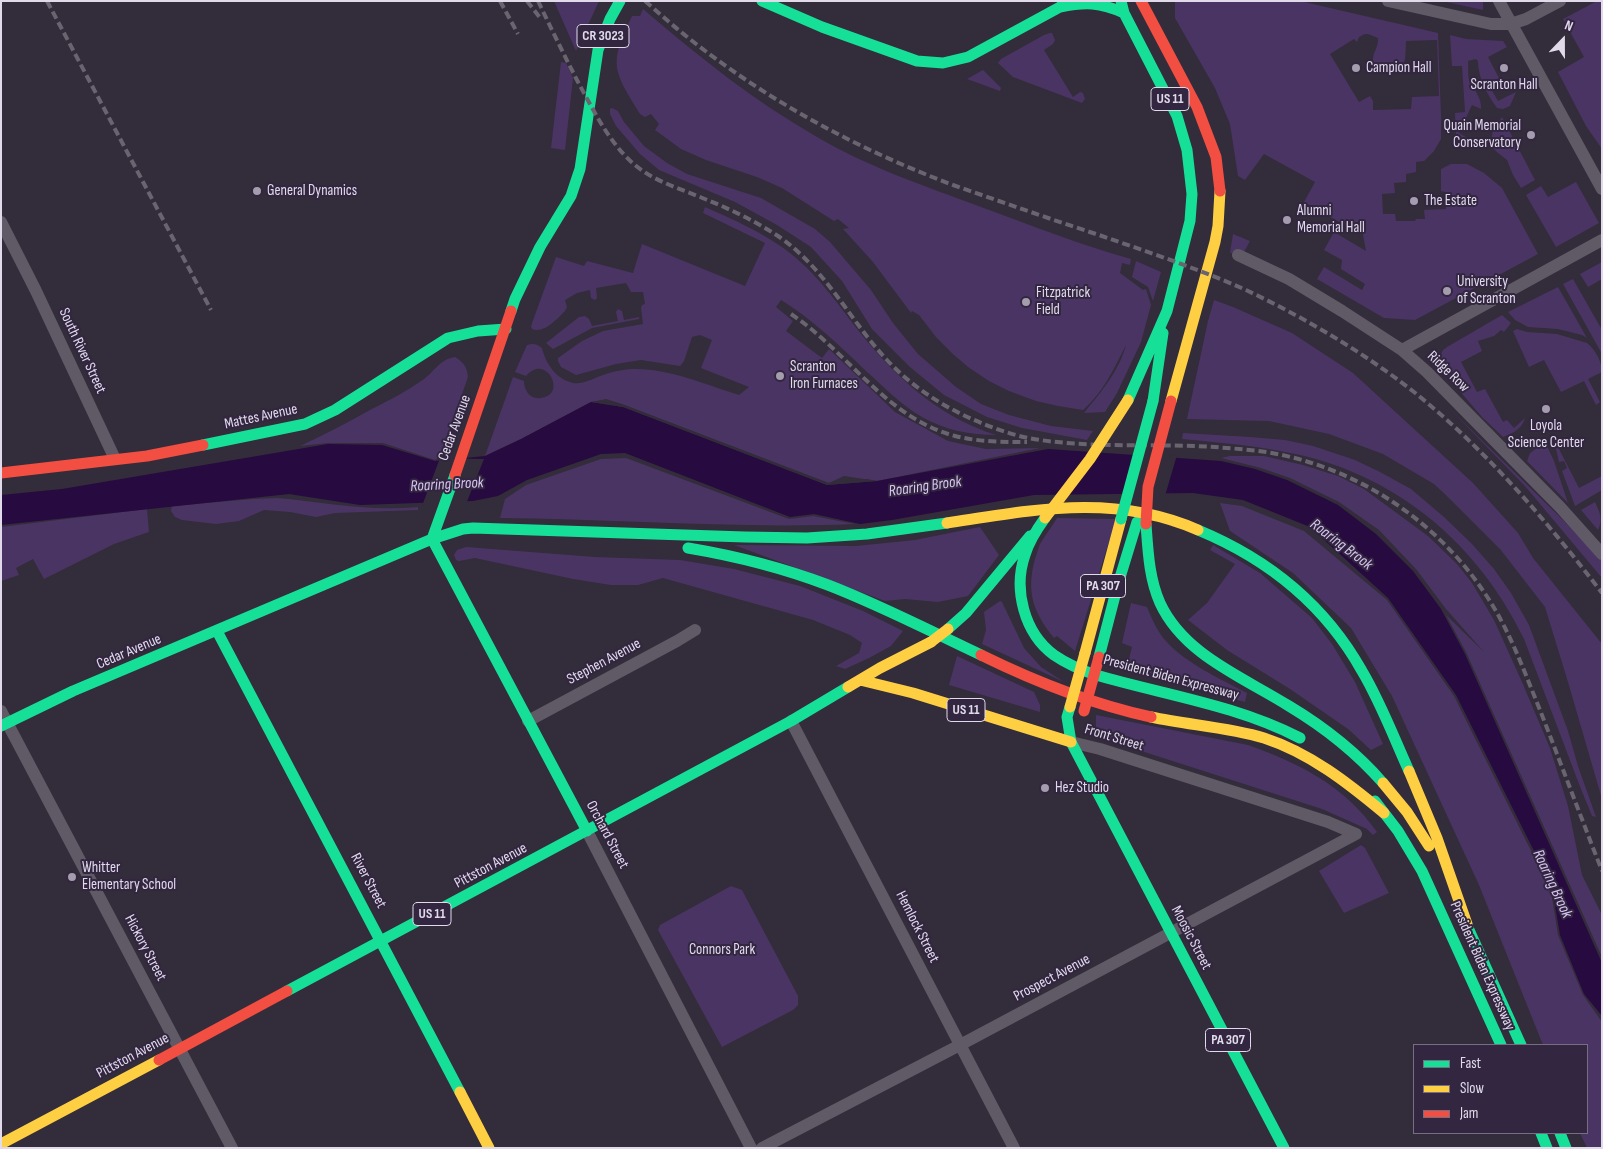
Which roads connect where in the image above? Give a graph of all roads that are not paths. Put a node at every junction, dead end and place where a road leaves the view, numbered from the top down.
1 (620, 1) edge
2 (762, 1) edge
3 (1121, 1) edge
4 (1140, 1) edge
5 (1388, 1) edge
6 (1499, 1) edge
7 (1560, 1) edge
8 (1064, 4) edge
9 (1160, 12) dead end
10 (1124, 13) junction
11 (1511, 24) junction
12 (1163, 44) junction
13 (1602, 189) edge
14 (1, 222) edge
15 (1602, 240) edge
16 (1238, 255) dead end
17 (1167, 311) junction
18 (506, 328) junction
19 (1402, 350) junction
20 (115, 459) junction
21 (1, 472) edge
22 (1142, 523) junction
23 (1037, 528) junction
24 (432, 539) junction
25 (1602, 554) edge
26 (695, 630) dead end
27 (217, 631) junction
28 (860, 680) junction
29 (3, 720) edge
30 (528, 720) junction
31 (791, 721) junction
32 (1071, 742) junction
33 (1384, 813) junction
34 (587, 832) junction
35 (1356, 834) joint
36 (1467, 924) junction
37 (1171, 933) junction
38 (381, 941) junction
39 (1501, 1044) edge
40 (1521, 1044) edge
41 (960, 1045) junction
42 (180, 1048) junction
43 (1541, 1134) edge
44 (1560, 1134) edge
45 (1, 1144) edge
46 (232, 1148) edge
47 (489, 1148) edge
48 (751, 1148) edge
49 (762, 1148) edge
50 (1014, 1148) edge
51 (1284, 1148) edge
52 (1547, 1148) edge
53 (1566, 1148) edge

1 - 18 main road, Cedar Avenue / CR 3023
2 - 8 main road
3 - 10 main road, US 11
4 - 12 main road
5 - 11 street
6 - 11 street
7 - 11 street
8 - 10 main road
9 - 12 main road, US 11
10 - 17 main road, US 11
11 - 13 street
12 - 22 main road, President Biden Expressway / US 11, bridge
14 - 20 street, South River Street
15 - 19 street
16 - 19 street, Ridge Row
17 - 23 main road, President Biden Expressway / US 11, bridge
17 - 32 main road, PA 307, bridge
18 - 20 main road, Mattes Avenue
18 - 24 main road, Cedar Avenue
19 - 25 street, Ridge Row
20 - 21 main road, Mattes Avenue
22 - 32 main road, bridge
22 - 36 main road, President Biden Expressway
23 - 28 main road, US 11, bridge
23 - 33 main road, President Biden Expressway
24 - 27 main road, Cedar Avenue
24 - 30 main road, Orchard Street
24 - 33 main road
24 - 36 main road
26 - 30 street, Stephen Avenue
27 - 29 main road, Cedar Avenue
27 - 38 main road, River Street
28 - 31 main road, Pittston Avenue / US 11
28 - 32 main road, Front Street / US 11
29 - 42 street, Hickory Street
30 - 34 main road, Orchard Street
31 - 34 main road, Pittston Avenue / US 11
31 - 41 street, Hemlock Street
32 - 35 street, Front Street
32 - 37 main road, Moosic Street / PA 307
33 - 39 main road, President Biden Expressway
34 - 38 main road, Pittston Avenue / US 11
34 - 48 street, Orchard Street
35 - 37 street, Prospect Avenue
36 - 40 main road, President Biden Expressway
37 - 41 street, Prospect Avenue
37 - 51 main road, Moosic Street / PA 307
38 - 42 main road, Pittston Avenue / US 11
38 - 47 main road, River Street
41 - 49 street, Prospect Avenue
41 - 50 street, Hemlock Street
42 - 45 main road, Pittston Avenue / US 11
42 - 46 street, Hickory Street
43 - 52 main road
44 - 53 main road

